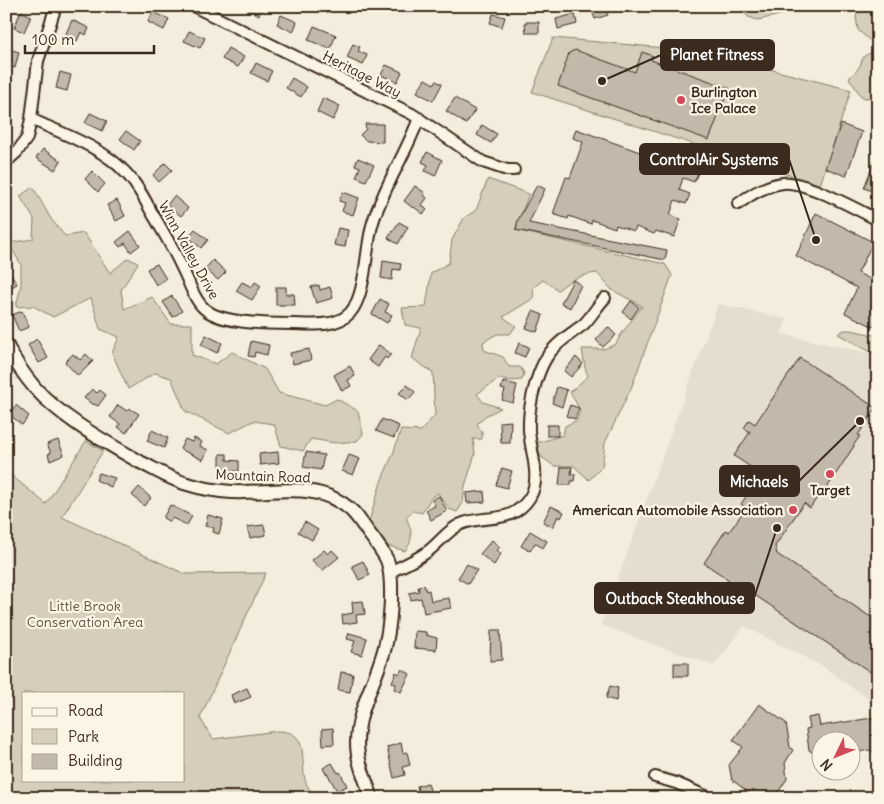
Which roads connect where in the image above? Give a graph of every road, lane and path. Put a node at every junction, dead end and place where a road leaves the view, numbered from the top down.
1 (56, 6) edge
2 (193, 6) edge
3 (419, 118) junction
4 (31, 119) junction
5 (6, 162) edge
6 (514, 170) dead end
7 (738, 204) dead end
8 (878, 220) edge
9 (605, 298) dead end
10 (6, 344) edge
11 (390, 572) junction
12 (655, 777) dead end
13 (372, 798) edge
14 (710, 798) edge

1 - 4 street
2 - 3 street, Heritage Way
3 - 4 street, Winn Valley Drive
3 - 6 street, Heritage Way
4 - 5 street
7 - 8 street
9 - 11 street
10 - 11 street, Mountain Road
11 - 13 street, Mountain Road
12 - 14 street

